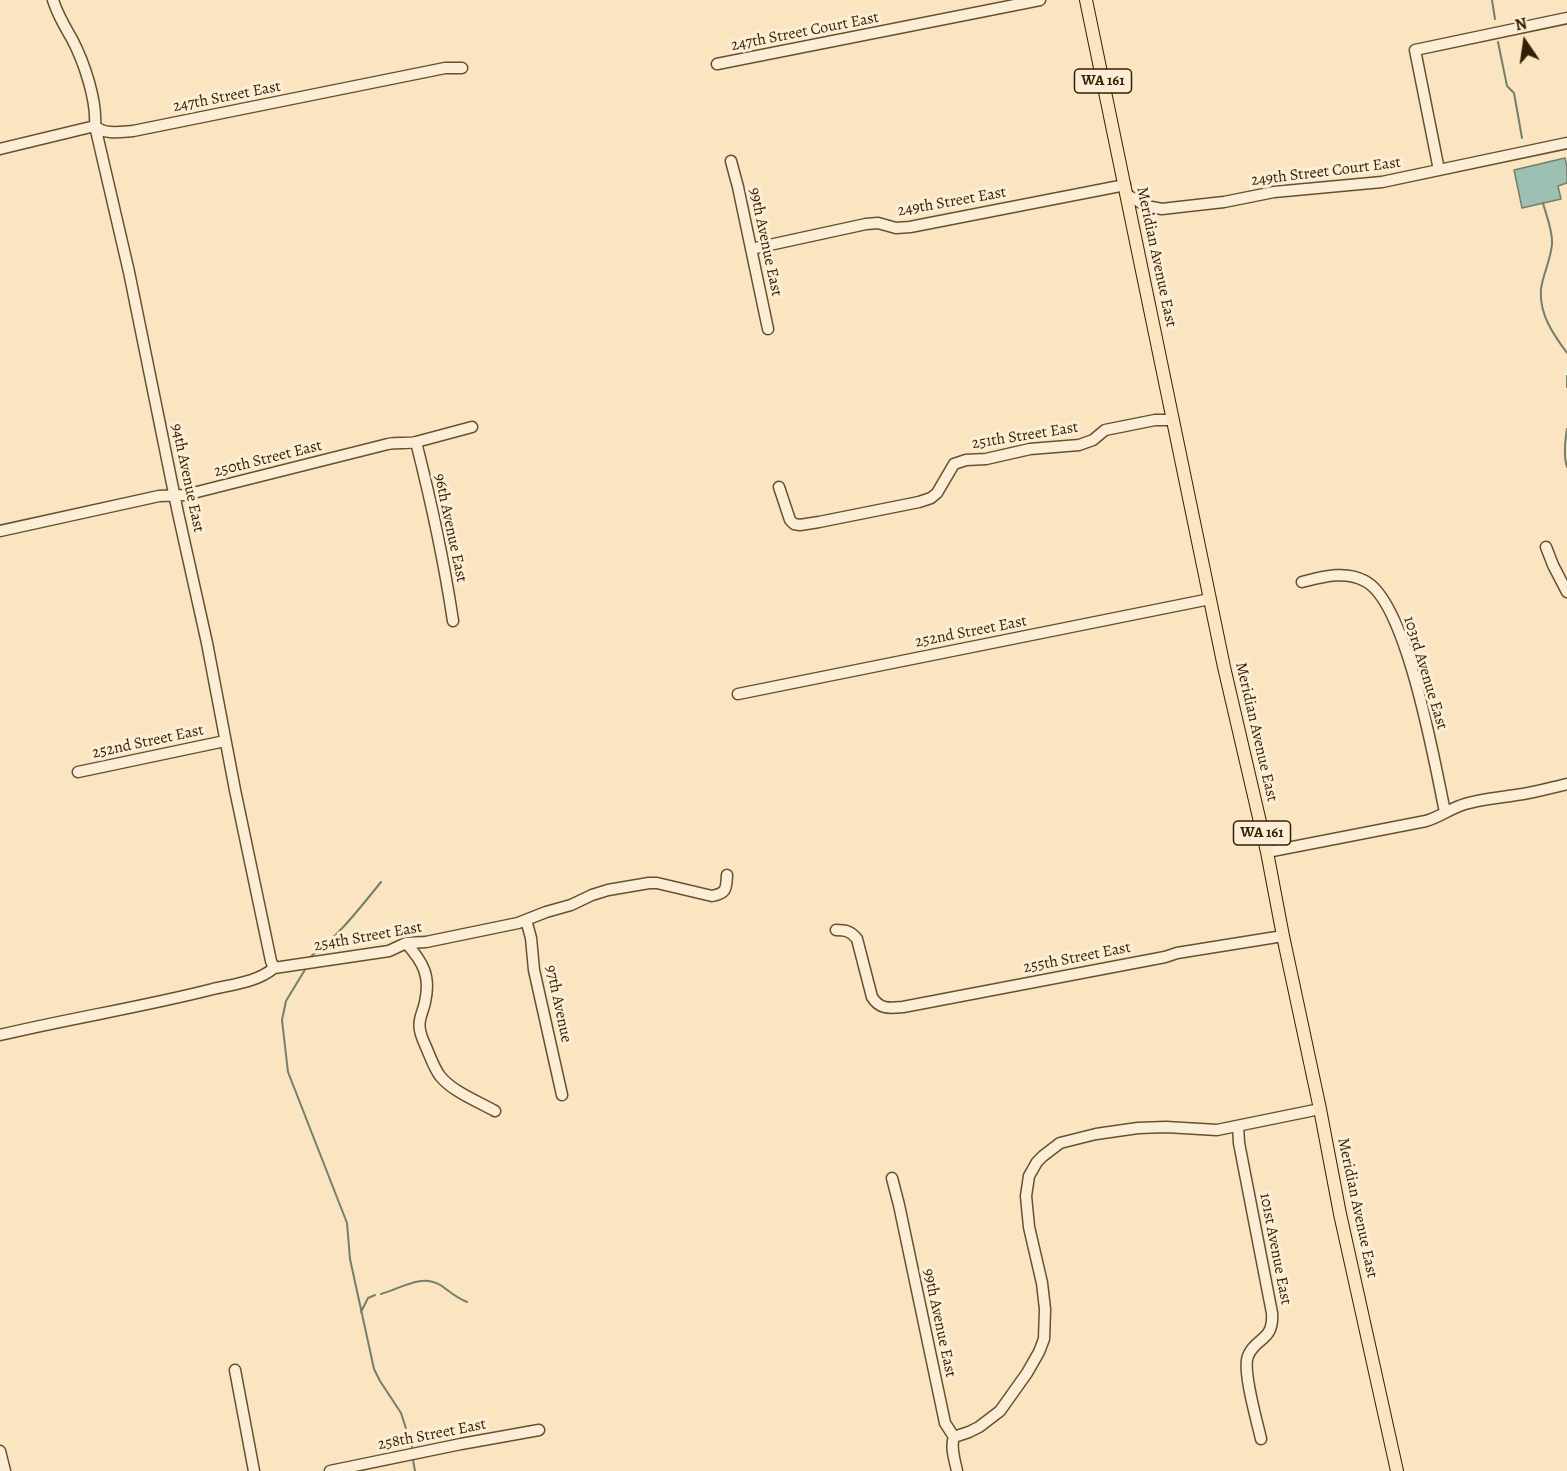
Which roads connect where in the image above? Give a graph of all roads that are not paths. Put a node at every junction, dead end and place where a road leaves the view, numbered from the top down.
1 (53, 0) edge
2 (1040, 0) edge
3 (1086, 0) edge
4 (1567, 18) edge
5 (717, 64) dead end
6 (462, 68) dead end
7 (95, 126) junction
8 (1567, 143) edge
9 (0, 149) edge
10 (731, 161) dead end
11 (1439, 170) junction
12 (1125, 190) junction
13 (751, 249) junction
14 (768, 329) dead end
15 (1173, 420) junction
16 (472, 427) dead end
17 (416, 442) junction
18 (779, 487) dead end
19 (175, 494) junction
20 (0, 531) edge
21 (1546, 547) dead end
22 (1302, 582) dead end
23 (1567, 592) edge
24 (1210, 599) junction
25 (453, 621) dead end
26 (738, 694) dead end
27 (225, 741) junction
28 (78, 772) dead end
29 (1567, 784) edge
30 (1445, 812) junction
31 (1267, 852) junction
32 (727, 876) dead end
33 (526, 920) junction
34 (836, 930) dead end
35 (1282, 936) junction
36 (406, 943) junction
37 (274, 968) junction
38 (0, 1035) edge
39 (562, 1095) dead end
40 (1320, 1109) junction
41 (495, 1111) dead end
42 (1238, 1126) junction
43 (892, 1178) dead end
44 (235, 1370) dead end
45 (539, 1430) dead end
46 (954, 1437) junction
47 (1261, 1438) dead end
48 (0, 1451) edge
49 (383, 1460) junction
50 (4, 1471) edge
51 (254, 1471) edge
52 (330, 1471) edge
53 (386, 1471) edge
54 (957, 1471) edge
55 (1397, 1471) edge

1 - 7 street, 94th Avenue East
2 - 5 street, 247th Street Court East
3 - 12 main road, Meridian Avenue East / WA 161
4 - 11 street
6 - 7 street, 247th Street East
7 - 9 street, 247th Street East
7 - 19 street, 94th Avenue East
8 - 11 street, 249th Street Court East
10 - 13 street, 99th Avenue East
11 - 12 street, 249th Street Court East
12 - 13 street, 249th Street East
12 - 15 main road, Meridian Avenue East / WA 161
13 - 14 street, 99th Avenue East
15 - 18 street, 251th Street East
15 - 24 main road, Meridian Avenue East / WA 161
16 - 17 street, 250th Street East
17 - 19 street, 250th Street East
17 - 25 street, 96th Avenue East
19 - 20 street, 250th Street East
19 - 27 street, 94th Avenue East
21 - 23 street
22 - 30 street, 103rd Avenue East
24 - 26 street, 252nd Street East
24 - 31 main road, Meridian Avenue East / WA 161
27 - 28 street, 252nd Street East
27 - 37 street, 94th Avenue East
29 - 30 street
30 - 31 street
31 - 35 main road, Meridian Avenue East / WA 161
32 - 33 street, 254th Street East
33 - 36 street, 254th Street East
33 - 39 street, 97th Avenue
34 - 35 street, 255th Street East
35 - 40 main road, Meridian Avenue East / WA 161
36 - 37 street, 254th Street East
36 - 41 street
37 - 38 street, 254th Street East
40 - 42 street
40 - 55 main road, Meridian Avenue East / WA 161
42 - 46 street
42 - 47 street, 101st Avenue East
43 - 46 street, 99th Avenue East
44 - 51 street
45 - 49 street, 258th Street East
46 - 54 street, 99th Avenue East
48 - 50 street
49 - 52 street, 258th Street East
49 - 53 street

